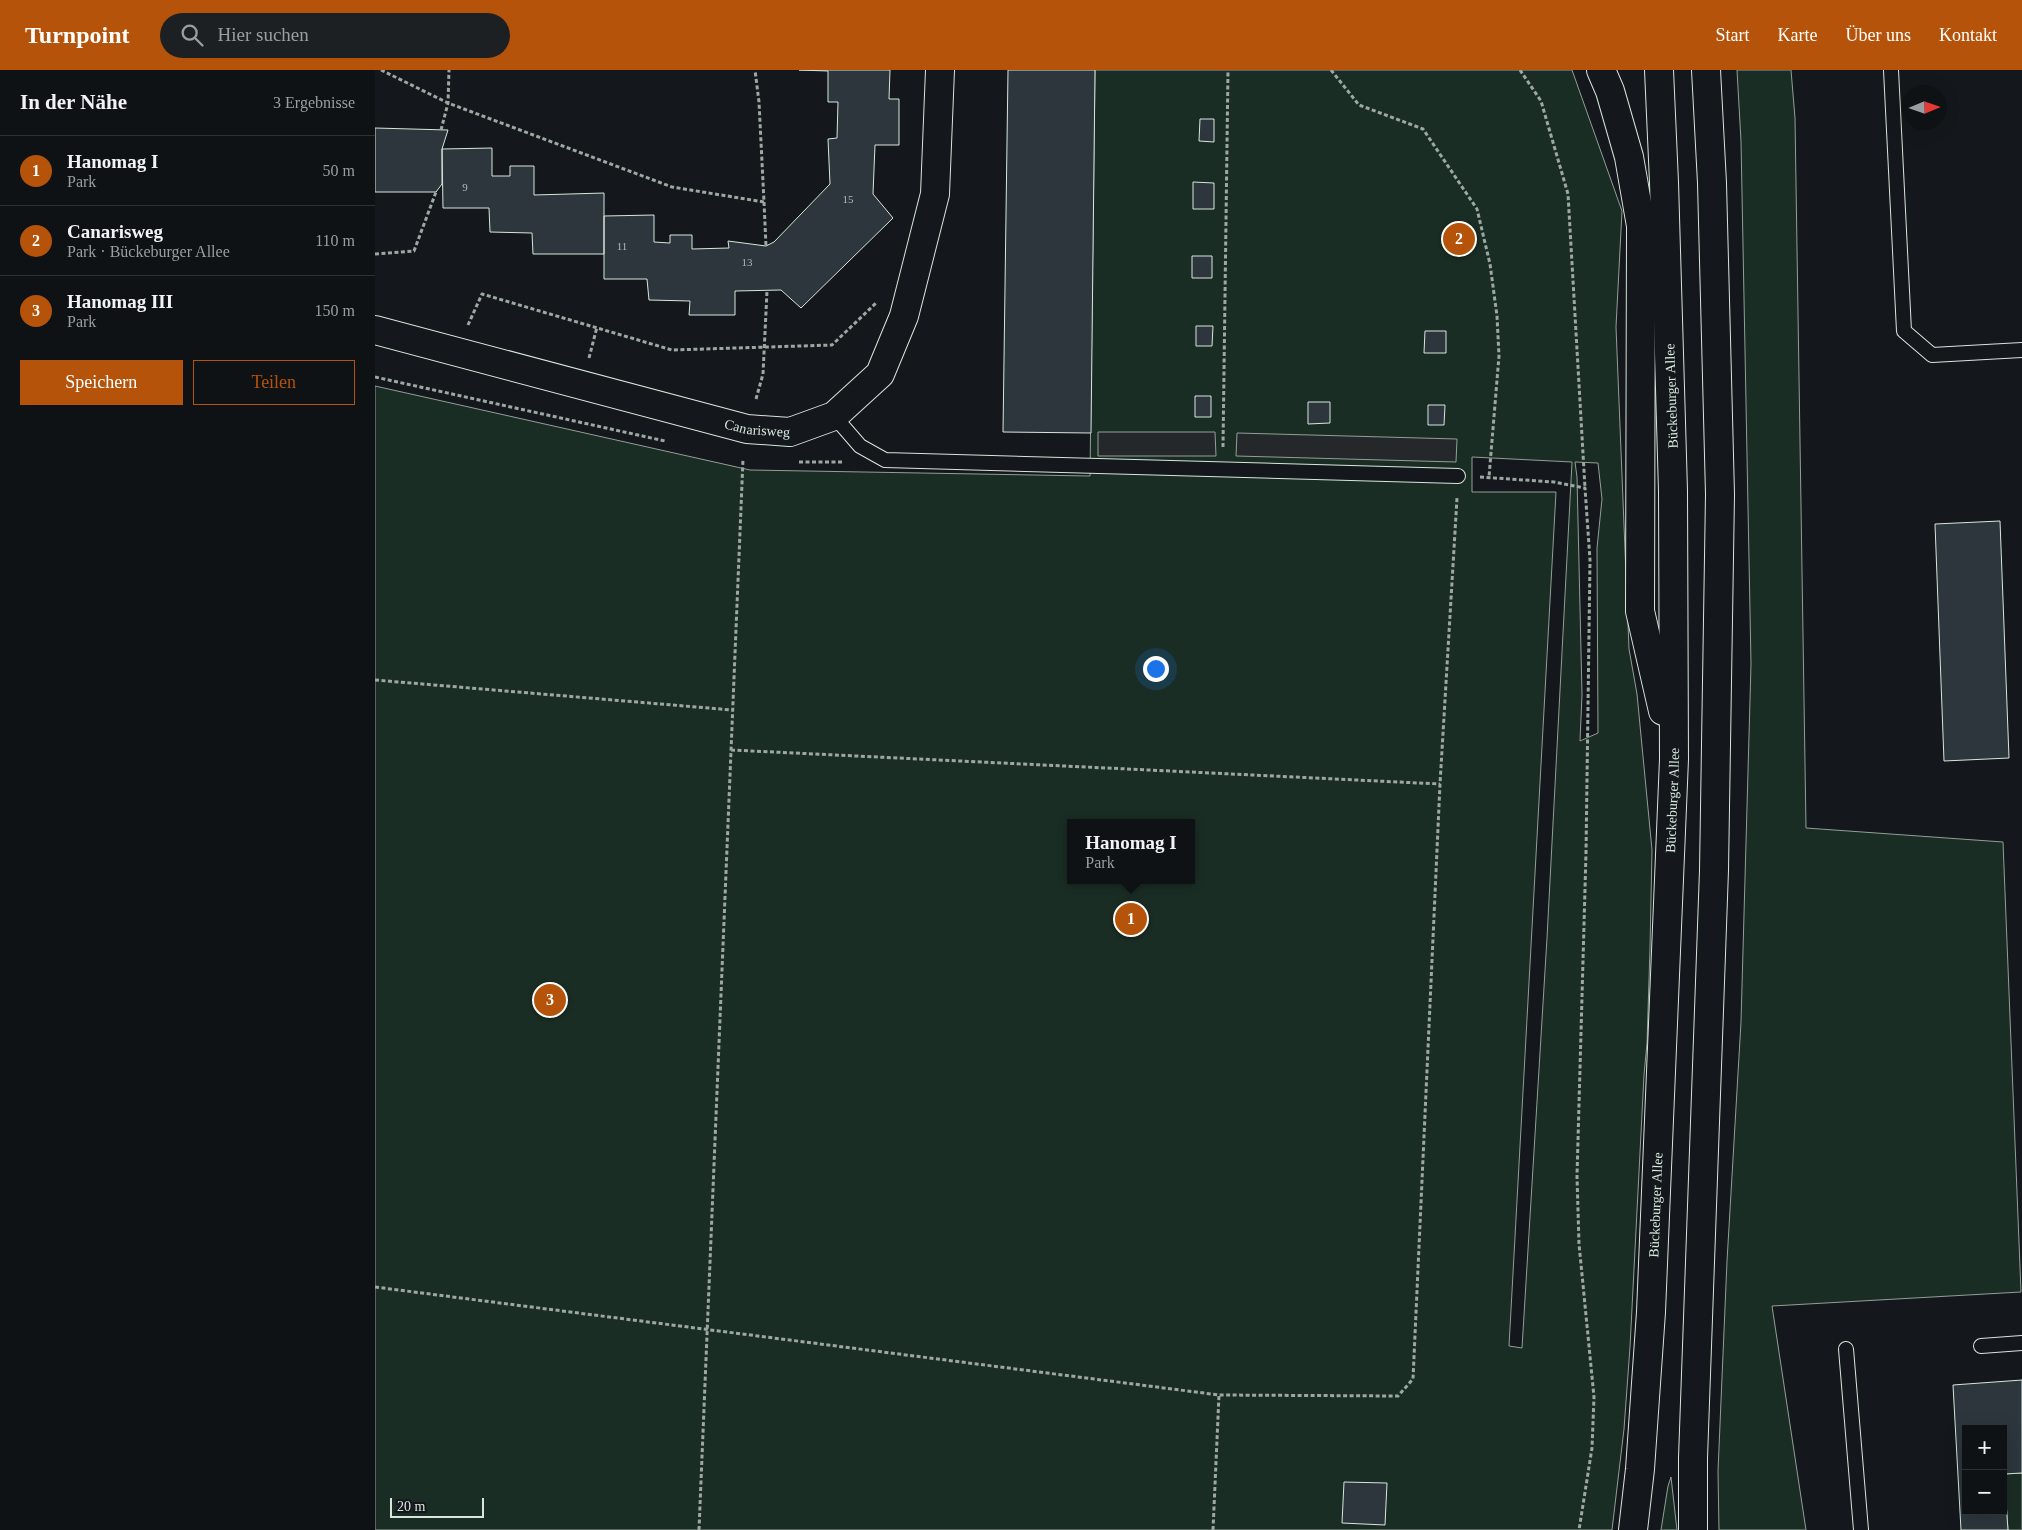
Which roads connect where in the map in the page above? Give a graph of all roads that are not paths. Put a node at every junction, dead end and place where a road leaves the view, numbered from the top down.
1 (940, 70) edge
2 (1601, 70) edge
3 (1659, 70) edge
4 (1706, 70) edge
5 (1891, 70) edge
6 (375, 330) edge
7 (2022, 350) edge
8 (834, 416) junction
9 (1458, 476) road end
10 (1674, 759) junction
11 (2022, 1343) edge
12 (1981, 1346) dead end
13 (1846, 1349) dead end
14 (1633, 1530) edge
15 (1693, 1530) edge
16 (1861, 1530) edge

1 - 8 main road, Canarisweg
2 - 10 main road
3 - 10 main road, Bückeburger Allee
4 - 15 main road
5 - 7 lane
6 - 8 main road, Canarisweg
8 - 9 lane
10 - 14 main road, Bückeburger Allee
11 - 12 lane
13 - 16 lane

